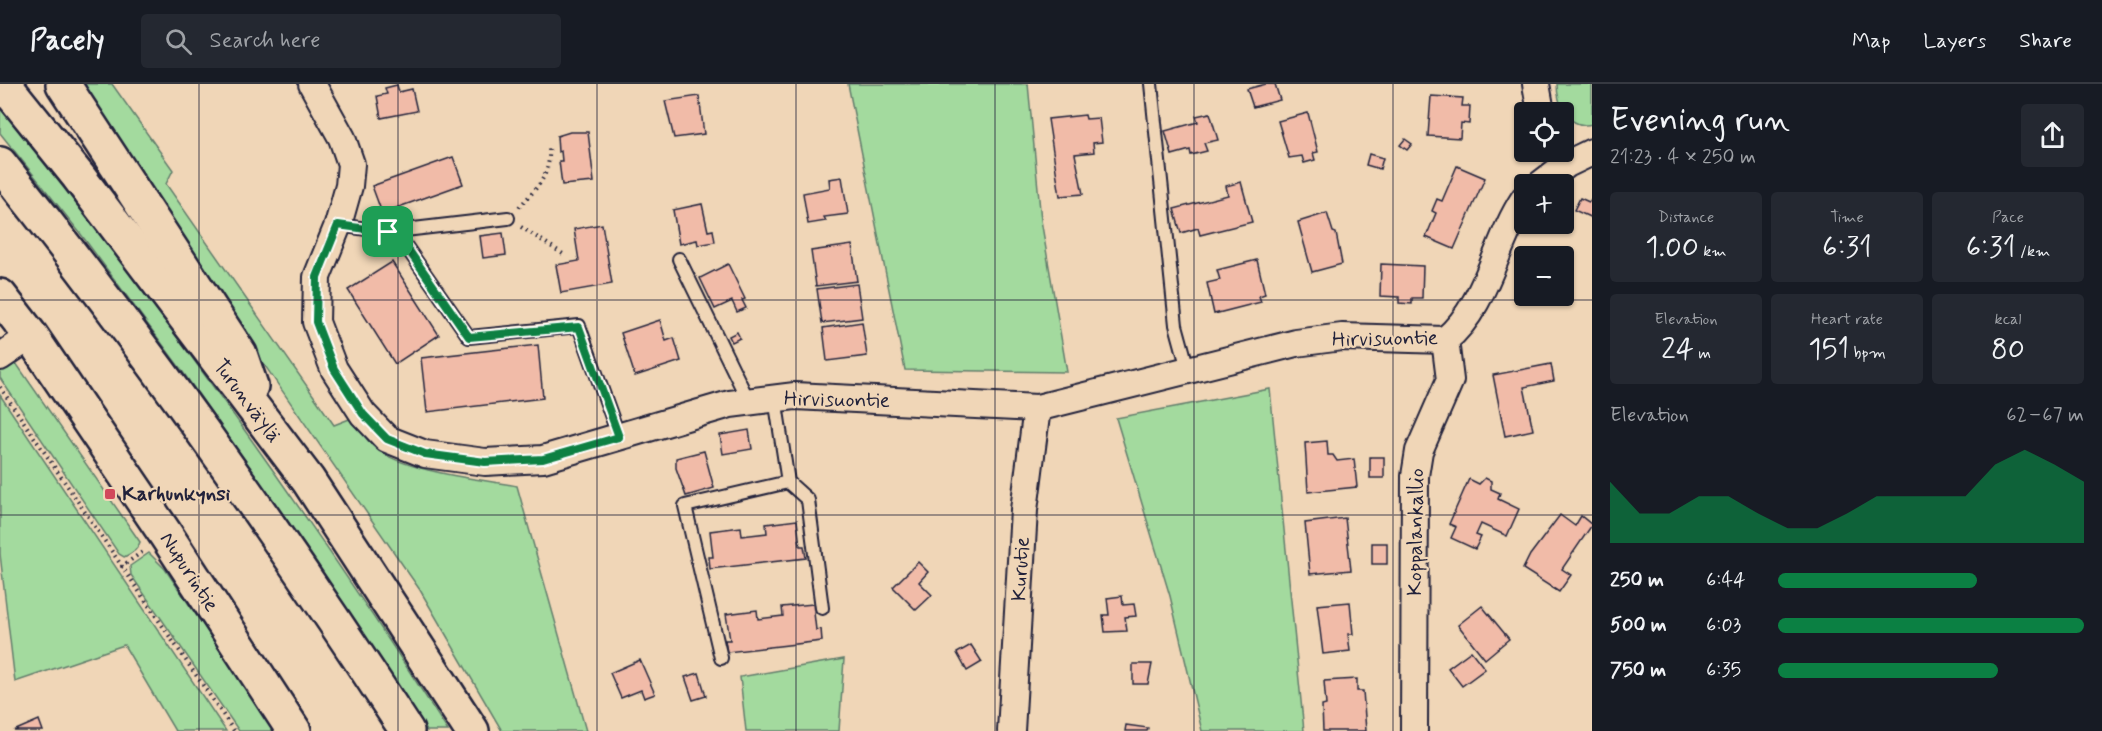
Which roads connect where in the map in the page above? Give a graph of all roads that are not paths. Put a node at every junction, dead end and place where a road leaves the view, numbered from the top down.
1 (4, 84) edge
2 (63, 84) edge
3 (312, 84) edge
4 (1150, 84) edge
5 (1536, 84) edge
6 (1539, 102) edge
7 (1574, 151) edge
8 (1592, 152) edge
9 (0, 164) edge
10 (508, 218) road end
11 (1514, 220) edge
12 (338, 225) junction
13 (388, 232) junction
14 (679, 259) dead end
15 (0, 296) edge
16 (31, 336) junction
17 (1445, 340) junction
18 (0, 357) edge
19 (1188, 369) junction
20 (775, 398) junction
21 (749, 402) junction
22 (1036, 408) junction
23 (263, 422) junction
24 (619, 437) junction
25 (788, 482) junction
26 (822, 608) dead end
27 (721, 658) dead end
28 (294, 731) edge
29 (407, 731) edge
30 (472, 731) edge
31 (1011, 731) edge
32 (1414, 731) edge

1 - 23 main road, Turunväylä
2 - 23 main road
3 - 12 street, Hirvisuontie
4 - 19 lane
5 - 6 street
7 - 8 street
9 - 29 main road
10 - 13 lane
11 - 17 street, Hirvisuontie
12 - 13 lane
12 - 24 street, Hirvisuontie
13 - 24 lane
14 - 21 lane
15 - 16 main road, Nupurintie
16 - 18 street
16 - 28 main road, Nupurintie
17 - 19 street, Hirvisuontie
17 - 32 street, Koppalankallio
19 - 22 street, Hirvisuontie
20 - 21 street, Hirvisuontie
20 - 22 street, Hirvisuontie
20 - 25 lane
21 - 24 street, Hirvisuontie
22 - 31 street, Kurutie
23 - 30 main road, Turunväylä
25 - 26 lane
25 - 27 lane

